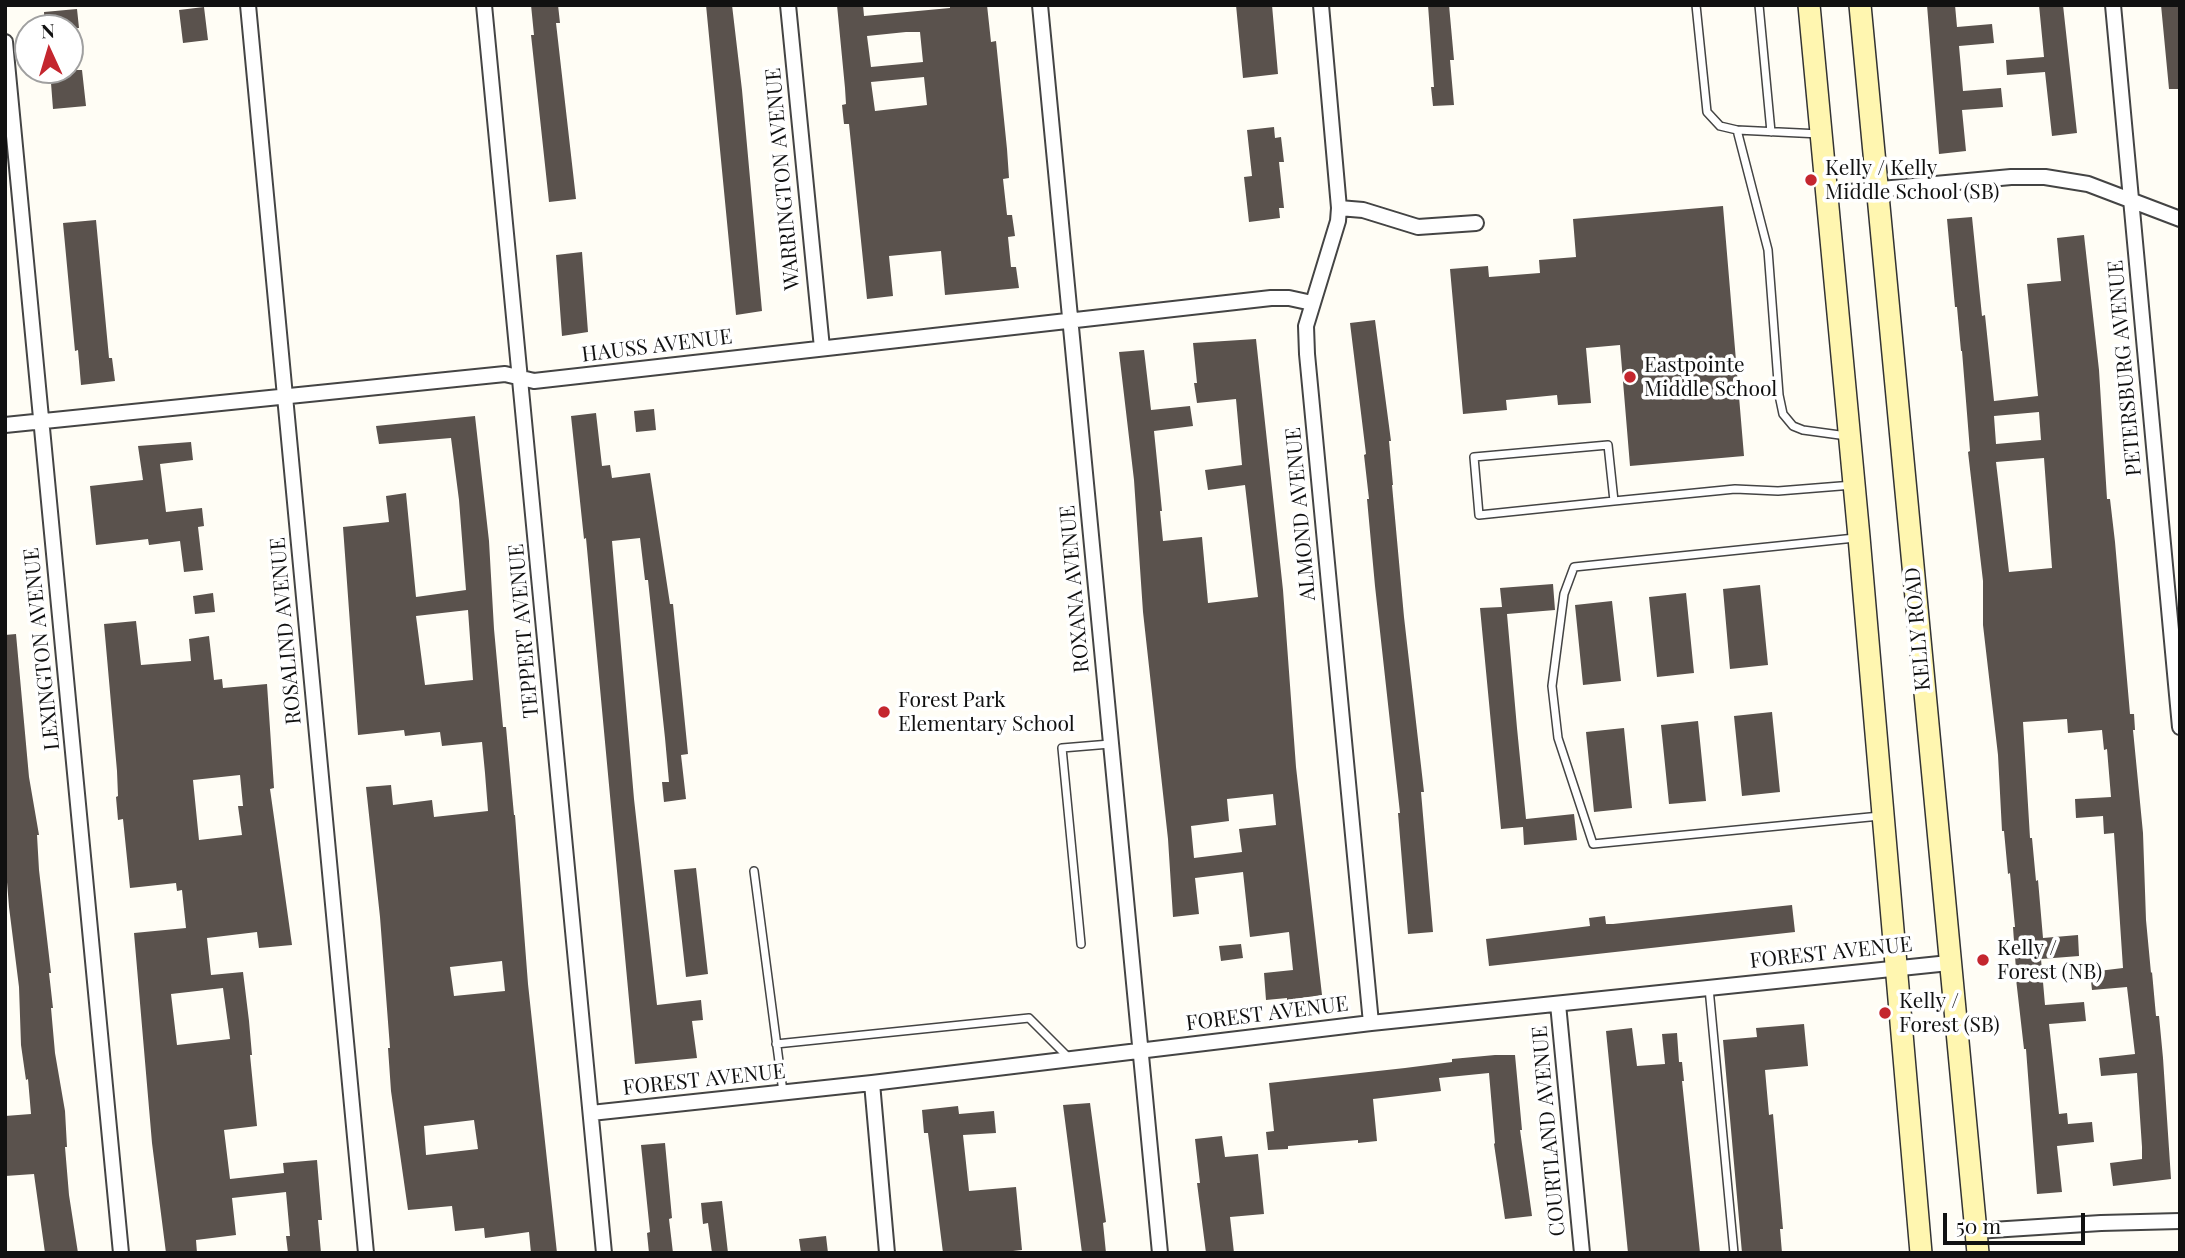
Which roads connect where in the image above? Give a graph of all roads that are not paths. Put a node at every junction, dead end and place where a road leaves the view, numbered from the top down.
1 (248, 5) edge
2 (484, 5) edge
3 (788, 5) edge
4 (1040, 5) edge
5 (1321, 5) edge
6 (1696, 5) edge
7 (1759, 5) edge
8 (1809, 5) edge
9 (1860, 5) edge
10 (2113, 5) edge
11 (5, 42) edge
12 (1737, 130) junction
13 (1771, 132) junction
14 (1821, 134) junction
15 (1877, 189) junction
16 (1827, 194) junction
17 (2131, 201) junction
18 (1339, 208) junction
19 (2180, 219) edge
20 (1476, 223) dead end
21 (1312, 303) junction
22 (1070, 320) junction
23 (822, 348) junction
24 (521, 378) junction
25 (285, 398) junction
26 (41, 422) junction
27 (5, 425) edge
28 (1850, 436) junction
29 (1854, 485) junction
30 (1614, 501) junction
31 (1859, 537) junction
32 (2180, 727) edge
33 (1110, 744) junction
34 (1882, 816) junction
35 (754, 871) dead end
36 (1081, 944) dead end
37 (1949, 963) junction
38 (1896, 967) junction
39 (1709, 987) junction
40 (1558, 1004) junction
41 (1371, 1023) junction
42 (776, 1044) junction
43 (1139, 1050) junction
44 (1069, 1059) junction
45 (872, 1083) junction
46 (783, 1092) junction
47 (592, 1113) junction
48 (2180, 1222) edge
49 (1976, 1231) junction
50 (121, 1253) edge
51 (366, 1253) edge
52 (604, 1253) edge
53 (887, 1253) edge
54 (1160, 1253) edge
55 (1581, 1253) edge
56 (1734, 1253) edge
57 (1921, 1253) edge
58 (1978, 1253) edge

1 - 25 street, ROSALIND AVENUE
2 - 24 street, TEPPERT AVENUE
3 - 23 street, WARRINGTON AVENUE
4 - 22 street, ROXANA AVENUE
5 - 18 street, ALMOND AVENUE
6 - 12 lane
7 - 13 lane
8 - 14 street
9 - 15 street, KELLY ROAD
10 - 17 street, PETERSBURG AVENUE
11 - 26 street, LEXINGTON AVENUE
12 - 13 lane
12 - 28 lane
13 - 14 lane
14 - 16 street
15 - 16 street
15 - 17 street
15 - 37 street, KELLY ROAD
16 - 28 street
17 - 19 street
17 - 32 street, PETERSBURG AVENUE
18 - 20 street
18 - 21 street, ALMOND AVENUE
21 - 22 street, HAUSS AVENUE
21 - 41 street, ALMOND AVENUE
22 - 23 street, HAUSS AVENUE
22 - 33 street, ROXANA AVENUE
23 - 24 street, HAUSS AVENUE
24 - 25 street, HAUSS AVENUE
24 - 47 street, TEPPERT AVENUE
25 - 26 street, HAUSS AVENUE
25 - 51 street, ROSALIND AVENUE
26 - 27 street, HAUSS AVENUE
26 - 50 street, LEXINGTON AVENUE
28 - 29 street
29 - 30 lane
29 - 31 street
30 - 30 lane
31 - 34 street
31 - 34 lane
33 - 36 lane
33 - 43 street, ROXANA AVENUE
34 - 38 street
35 - 42 lane
37 - 38 street, FOREST AVENUE
37 - 49 street, KELLY ROAD
38 - 39 street, FOREST AVENUE
38 - 57 street
39 - 40 street, FOREST AVENUE
39 - 56 lane
40 - 41 street, FOREST AVENUE
40 - 55 street, COURTLAND AVENUE
41 - 43 street, FOREST AVENUE
42 - 44 lane
42 - 46 lane
43 - 44 street, FOREST AVENUE
43 - 54 street, ROXANA AVENUE
44 - 45 street, FOREST AVENUE
45 - 46 street, FOREST AVENUE
45 - 53 street
46 - 47 street, FOREST AVENUE
47 - 52 street, TEPPERT AVENUE
48 - 49 street
49 - 58 street, KELLY ROAD

